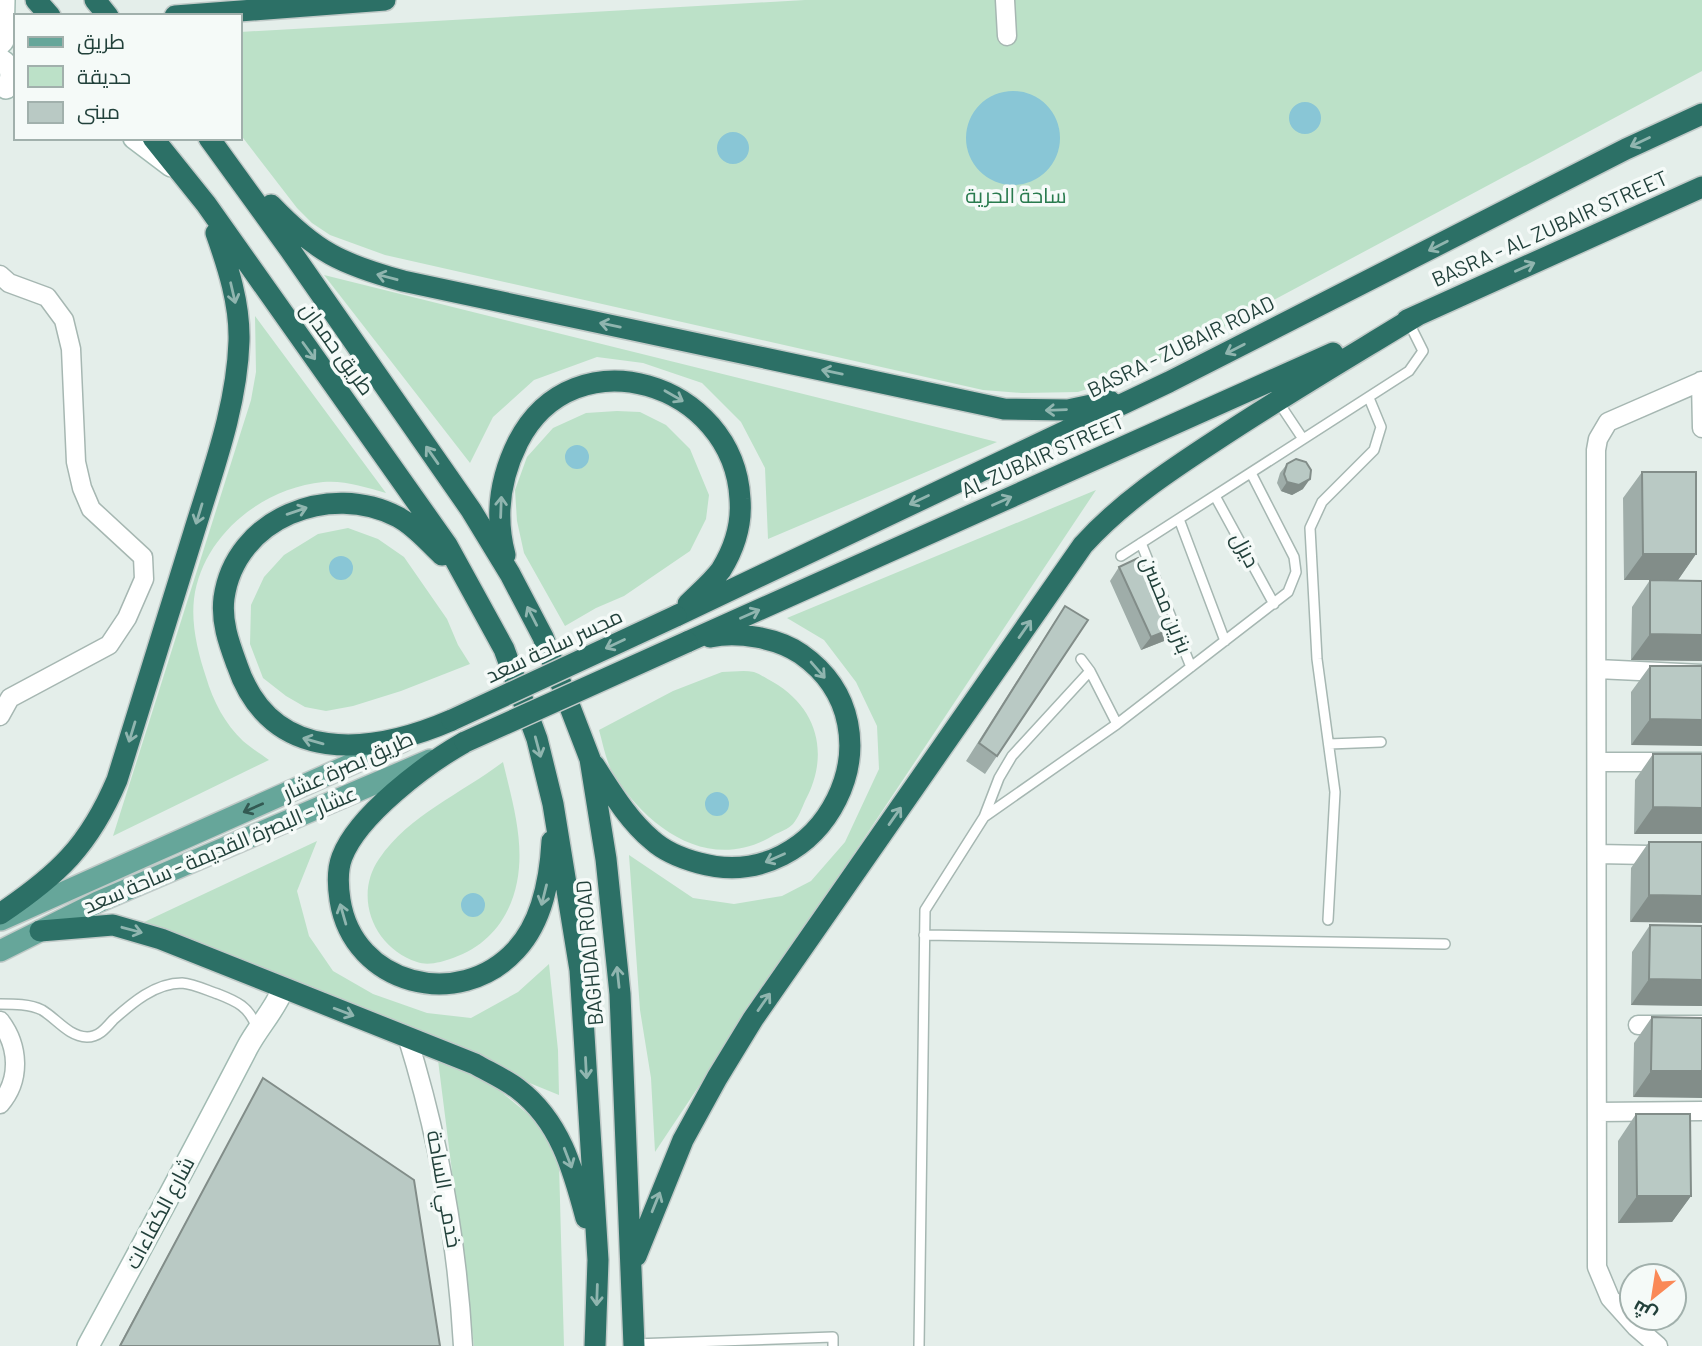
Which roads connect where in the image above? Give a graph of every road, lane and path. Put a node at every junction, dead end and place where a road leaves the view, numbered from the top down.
1 (4, 0) edge
2 (36, 0) edge
3 (95, 0) edge
4 (385, 0) edge
5 (1005, 0) edge
6 (48, 14) edge
7 (106, 14) edge
8 (201, 14) edge
9 (1007, 36) dead end
10 (0, 44) edge
11 (0, 59) edge
12 (7, 88) edge
13 (1702, 114) edge
14 (137, 140) edge
15 (155, 140) edge
16 (215, 146) edge
17 (183, 174) junction
18 (1702, 187) edge
19 (206, 204) junction
20 (0, 275) edge
21 (1413, 318) junction
22 (1702, 381) edge
23 (1169, 382) junction
24 (1369, 398) junction
25 (1276, 400) junction
26 (1702, 428) edge
27 (1303, 439) junction
28 (1251, 473) junction
29 (1215, 496) junction
30 (1178, 519) junction
31 (1142, 543) junction
32 (1121, 556) dead end
33 (510, 574) junction
34 (475, 594) junction
35 (1274, 604) junction
36 (676, 616) junction
37 (1225, 641) junction
38 (687, 642) junction
39 (1081, 659) dead end
40 (1191, 667) junction
41 (1597, 669) junction
42 (1090, 671) junction
43 (1702, 674) edge
44 (0, 716) edge
45 (1117, 724) junction
46 (428, 731) junction
47 (1381, 742) dead end
48 (1329, 744) junction
49 (443, 754) junction
50 (590, 760) junction
51 (1597, 762) junction
52 (1702, 762) edge
53 (553, 804) junction
54 (984, 817) junction
55 (1597, 853) junction
56 (1702, 856) edge
57 (0, 914) edge
58 (0, 920) edge
59 (1328, 920) dead end
60 (40, 931) junction
61 (924, 935) junction
62 (1445, 944) dead end
63 (0, 951) edge
64 (283, 989) junction
65 (0, 1004) edge
66 (0, 1021) edge
67 (1638, 1025) dead end
68 (1702, 1025) edge
69 (257, 1030) junction
70 (407, 1036) junction
71 (0, 1104) edge
72 (1702, 1111) edge
73 (1597, 1112) junction
74 (598, 1260) junction
75 (632, 1266) junction
76 (800, 1342) edge
77 (745, 1343) edge
78 (768, 1343) edge
79 (634, 1345) edge
80 (88, 1346) edge
81 (463, 1346) edge
82 (595, 1346) edge
83 (833, 1346) edge
84 (919, 1346) edge
85 (1658, 1346) edge

1 - 10 street
2 - 6 highway
3 - 7 highway
4 - 8 highway
5 - 9 street
11 - 12 street
13 -> 23 highway, BASRA - ZUBAIR ROAD
14 - 17 street
15 - 17 highway, طريق حمدان
23 -> 16 highway
33 -> 16 highway, طريق حمدان
17 - 19 highway, طريق حمدان
21 -> 18 highway, BASRA - AL ZUBAIR STREET
19 -> 34 highway, طريق حمدان
19 -> 57 highway
20 - 44 street
21 - 24 lane
21 - 25 highway
38 -> 21 highway, AL ZUBAIR STREET
22 - 26 street
22 - 41 street
23 -> 36 highway, BASRA - ZUBAIR ROAD
24 - 27 lane
24 - 48 lane
25 - 27 lane
75 -> 25 highway
27 - 28 lane
28 - 29 lane
28 - 35 lane
29 - 30 lane
29 - 35 lane, ديزل
30 - 31 lane
30 - 37 lane
31 - 32 lane
31 - 40 lane, بنزين محسن
33 -> 36 highway
50 -> 33 highway, BAGHDAD ROAD
46 -> 34 highway, مجسر ساحة سعد
34 -> 53 highway, BAGHDAD ROAD
35 - 37 lane
36 -> 46 highway, مجسر ساحة سعد, bridge
37 - 40 lane
38 - 49 highway, bridge
38 -> 50 highway
39 - 42 lane
40 - 45 lane
41 - 43 street
41 - 51 street
42 - 45 lane
42 - 54 lane
45 - 54 lane
46 -> 58 main road, طريق بصرة عشار
47 - 48 lane
48 - 59 lane
53 -> 49 highway
49 - 60 main road, عشار - البصرة القديمة - ساحة سعد
75 -> 50 highway, BAGHDAD ROAD
51 - 52 street
51 - 55 street
53 -> 74 highway, BAGHDAD ROAD
54 - 61 lane
55 - 56 street
55 - 73 street
60 - 63 main road, عشار - البصرة القديمة - ساحة سعد
60 -> 64 highway
61 - 62 lane
61 - 84 lane
64 - 69 street, شارع الكفاءات
64 -> 70 highway
65 - 69 lane
66 - 71 street
67 - 68 street
69 - 80 street, شارع الكفاءات
70 -> 74 highway
70 - 81 street, خدمي الساحة
72 - 73 street
73 - 85 street
74 -> 82 highway, BAGHDAD ROAD
75 - 79 highway, BAGHDAD ROAD
76 - 78 lane
76 - 83 lane
77 - 78 lane
77 - 79 lane

